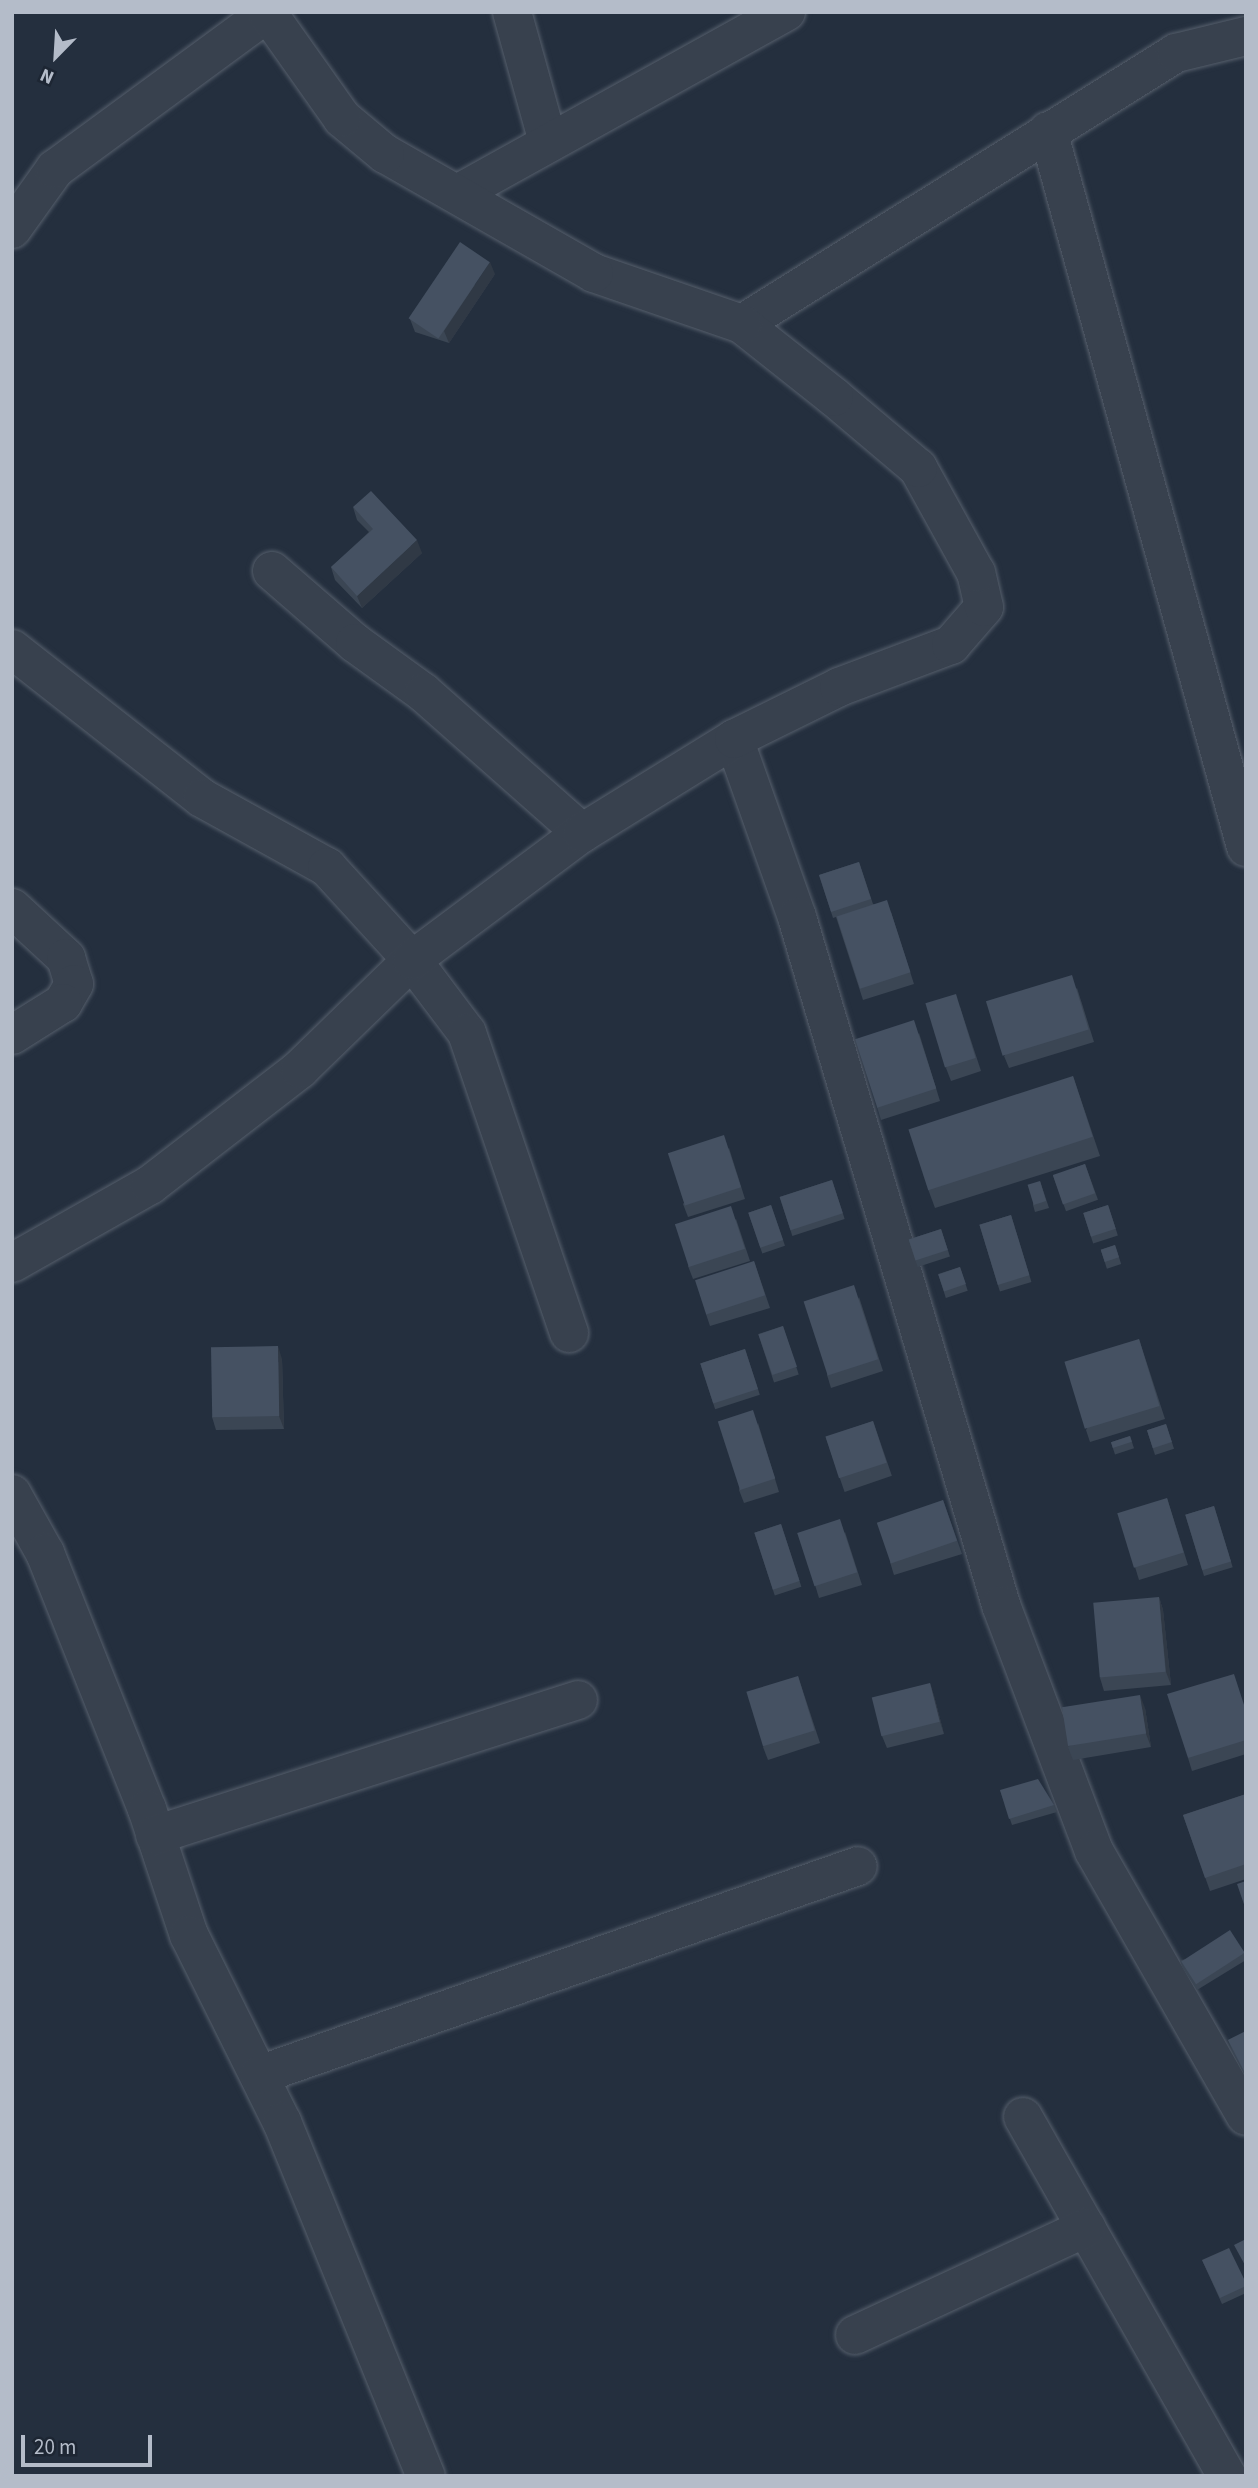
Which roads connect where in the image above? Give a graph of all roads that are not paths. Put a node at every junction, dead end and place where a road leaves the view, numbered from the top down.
1 (512, 12) edge
2 (786, 12) edge
3 (267, 13) edge
4 (1246, 36) edge
5 (1048, 131) junction
6 (548, 142) junction
7 (459, 193) junction
8 (12, 229) edge
9 (742, 324) junction
10 (272, 571) dead end
11 (12, 649) edge
12 (734, 738) junction
13 (582, 832) junction
14 (1246, 847) edge
15 (12, 908) edge
16 (412, 960) junction
17 (12, 1035) edge
18 (12, 1263) edge
19 (569, 1333) dead end
20 (14, 1500) edge
21 (578, 1700) dead end
22 (155, 1835) junction
23 (859, 1866) dead end
24 (260, 2075) junction
25 (1246, 2116) edge
26 (1023, 2117) dead end
27 (1086, 2228) junction
28 (855, 2335) dead end
29 (425, 2476) edge
30 (1227, 2476) edge

1 - 6 street
2 - 6 street
3 - 7 street
3 - 8 street
4 - 5 street
5 - 9 street
5 - 14 street
6 - 7 street
7 - 9 street
9 - 12 street
10 - 13 street
11 - 16 street
12 - 13 street
12 - 25 street
13 - 16 street
15 - 17 street
16 - 18 street
16 - 19 street
20 - 22 street
21 - 22 street
22 - 24 street
23 - 24 street
24 - 29 street
26 - 27 street
27 - 28 street
27 - 30 street

